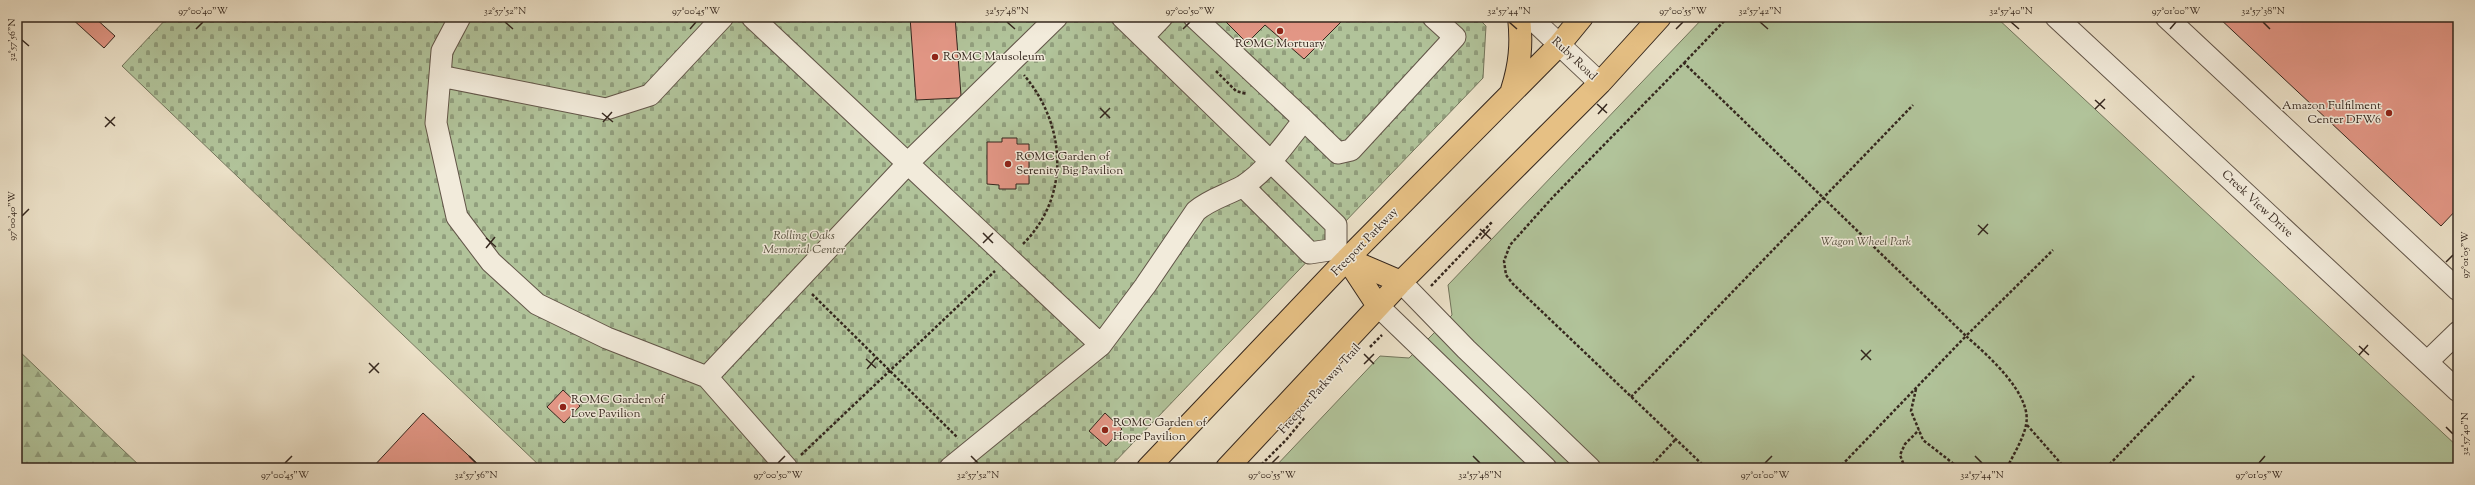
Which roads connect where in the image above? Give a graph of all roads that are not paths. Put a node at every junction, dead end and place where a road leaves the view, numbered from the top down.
1 (460, 17) edge
2 (723, 17) edge
3 (752, 17) edge
4 (1057, 17) edge
5 (1122, 17) edge
6 (1162, 17) edge
7 (1194, 17) edge
8 (1433, 17) edge
9 (1519, 17) edge
10 (1530, 17) edge
11 (1582, 17) edge
12 (1660, 17) edge
13 (2056, 17) edge
14 (2166, 17) edge
15 (1143, 37) junction
16 (1559, 45) junction
17 (440, 76) junction
18 (1600, 84) junction
19 (1512, 93) junction
20 (1304, 120) junction
21 (1271, 161) junction
22 (908, 164) junction
23 (1243, 186) junction
24 (1341, 254) junction
25 (1401, 282) junction
26 (2458, 290) edge
27 (1378, 306) junction
28 (2458, 332) edge
29 (1101, 345) junction
30 (2427, 362) junction
31 (707, 377) junction
32 (2458, 391) edge
33 (787, 468) edge
34 (950, 468) edge
35 (1148, 468) edge
36 (1227, 468) edge
37 (1546, 468) edge
38 (1590, 468) edge

1 - 17 street
2 - 17 street
3 - 22 street
4 - 22 street
5 - 15 street
6 - 15 street
7 - 20 street
8 - 20 street
9 - 19 main road
10 - 16 street, Ruby Road
11 - 16 main road, Freeport Parkway
12 - 18 main road
13 - 30 street, Creek View Drive
14 - 26 street
15 - 21 street
16 - 18 street, Ruby Road
16 - 19 main road, Freeport Parkway
17 - 31 street
18 - 25 main road
19 - 24 main road, Freeport Parkway
20 - 21 street
21 - 23 street
21 - 24 street
22 - 29 street
22 - 31 street
23 - 24 street
23 - 29 street
24 - 25 main road
24 - 27 main road
24 - 35 main road, Freeport Parkway
25 - 27 main road
25 - 38 street
27 - 36 main road
27 - 37 street
28 - 30 street
29 - 34 street
30 - 32 street, Creek View Drive
31 - 33 street

